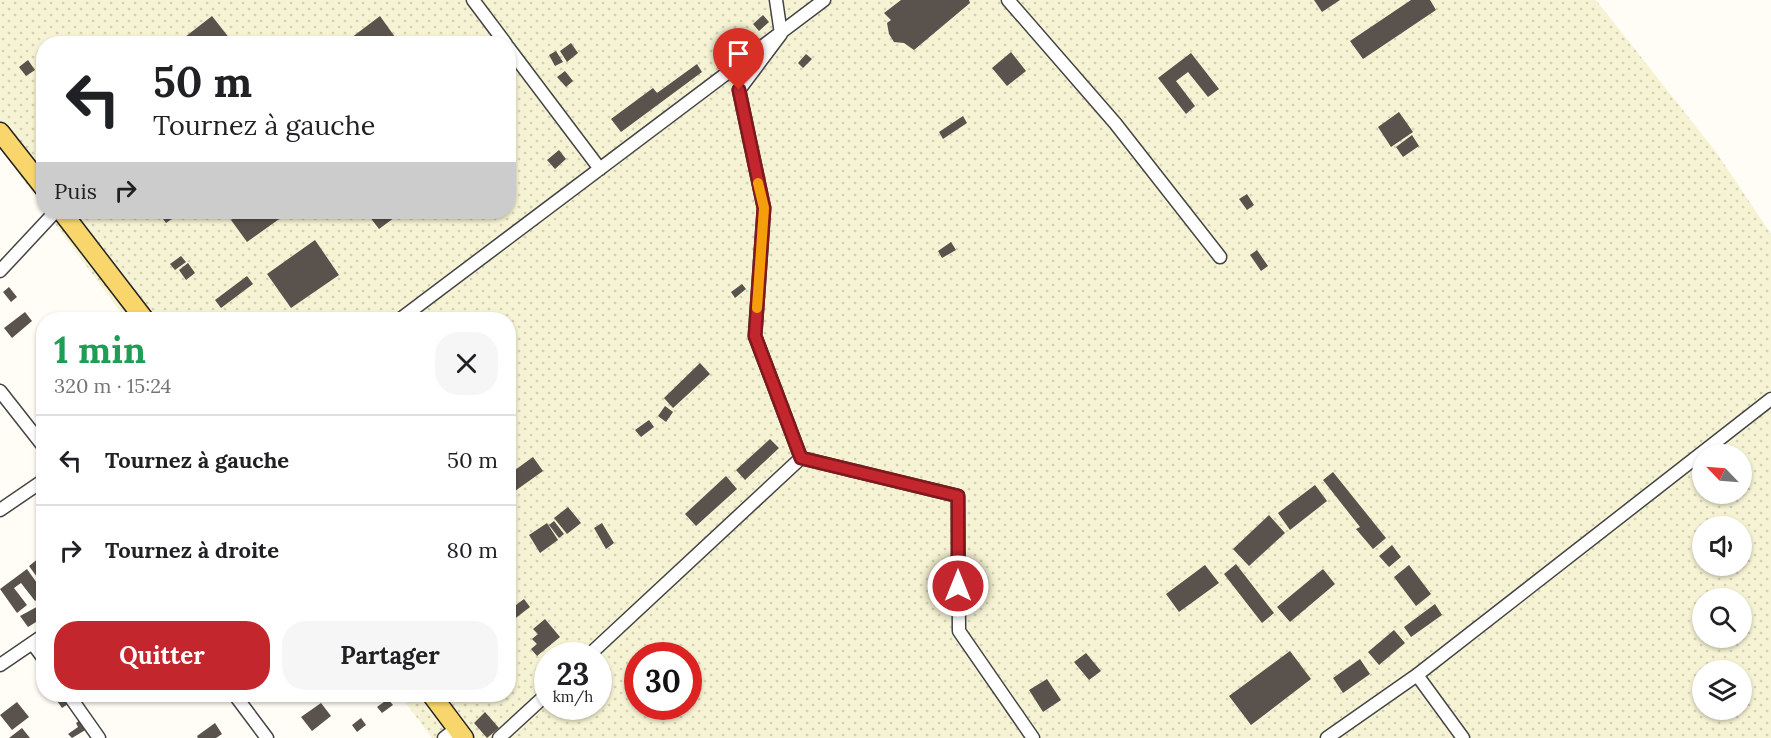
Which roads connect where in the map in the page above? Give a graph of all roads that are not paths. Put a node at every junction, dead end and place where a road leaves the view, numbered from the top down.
1 (473, 0) edge
2 (776, 0) edge
3 (824, 0) edge
4 (1008, 0) edge
5 (781, 34) junction
6 (500, 36) edge
7 (516, 57) edge
8 (0, 132) edge
9 (600, 169) junction
10 (36, 178) edge
11 (48, 219) edge
12 (67, 219) edge
13 (1220, 257) dead end
14 (0, 271) edge
15 (139, 312) edge
16 (410, 312) edge
17 (0, 391) edge
18 (1771, 399) edge
19 (36, 437) edge
20 (801, 458) junction
21 (36, 485) edge
22 (0, 510) edge
23 (36, 640) edge
24 (603, 642) edge
25 (32, 643) junction
26 (36, 648) edge
27 (0, 665) edge
28 (1418, 675) junction
29 (74, 702) edge
30 (240, 702) edge
31 (436, 702) edge
32 (534, 706) edge
33 (455, 735) edge
34 (98, 737) edge
35 (267, 738) edge
36 (499, 738) edge
37 (1033, 738) edge
38 (1327, 738) edge
39 (1463, 738) edge

1 - 6 street
2 - 5 street
3 - 5 street
4 - 13 street
5 - 9 street
5 - 20 street
7 - 9 street
8 - 10 main road
9 - 16 street
11 - 14 street
12 - 15 main road
17 - 19 street
18 - 28 street
20 - 24 street
20 - 37 street
21 - 22 street
23 - 25 street
25 - 26 street
25 - 27 street
28 - 38 street
28 - 39 street
29 - 34 street
30 - 35 street
31 - 33 main road
32 - 36 street

